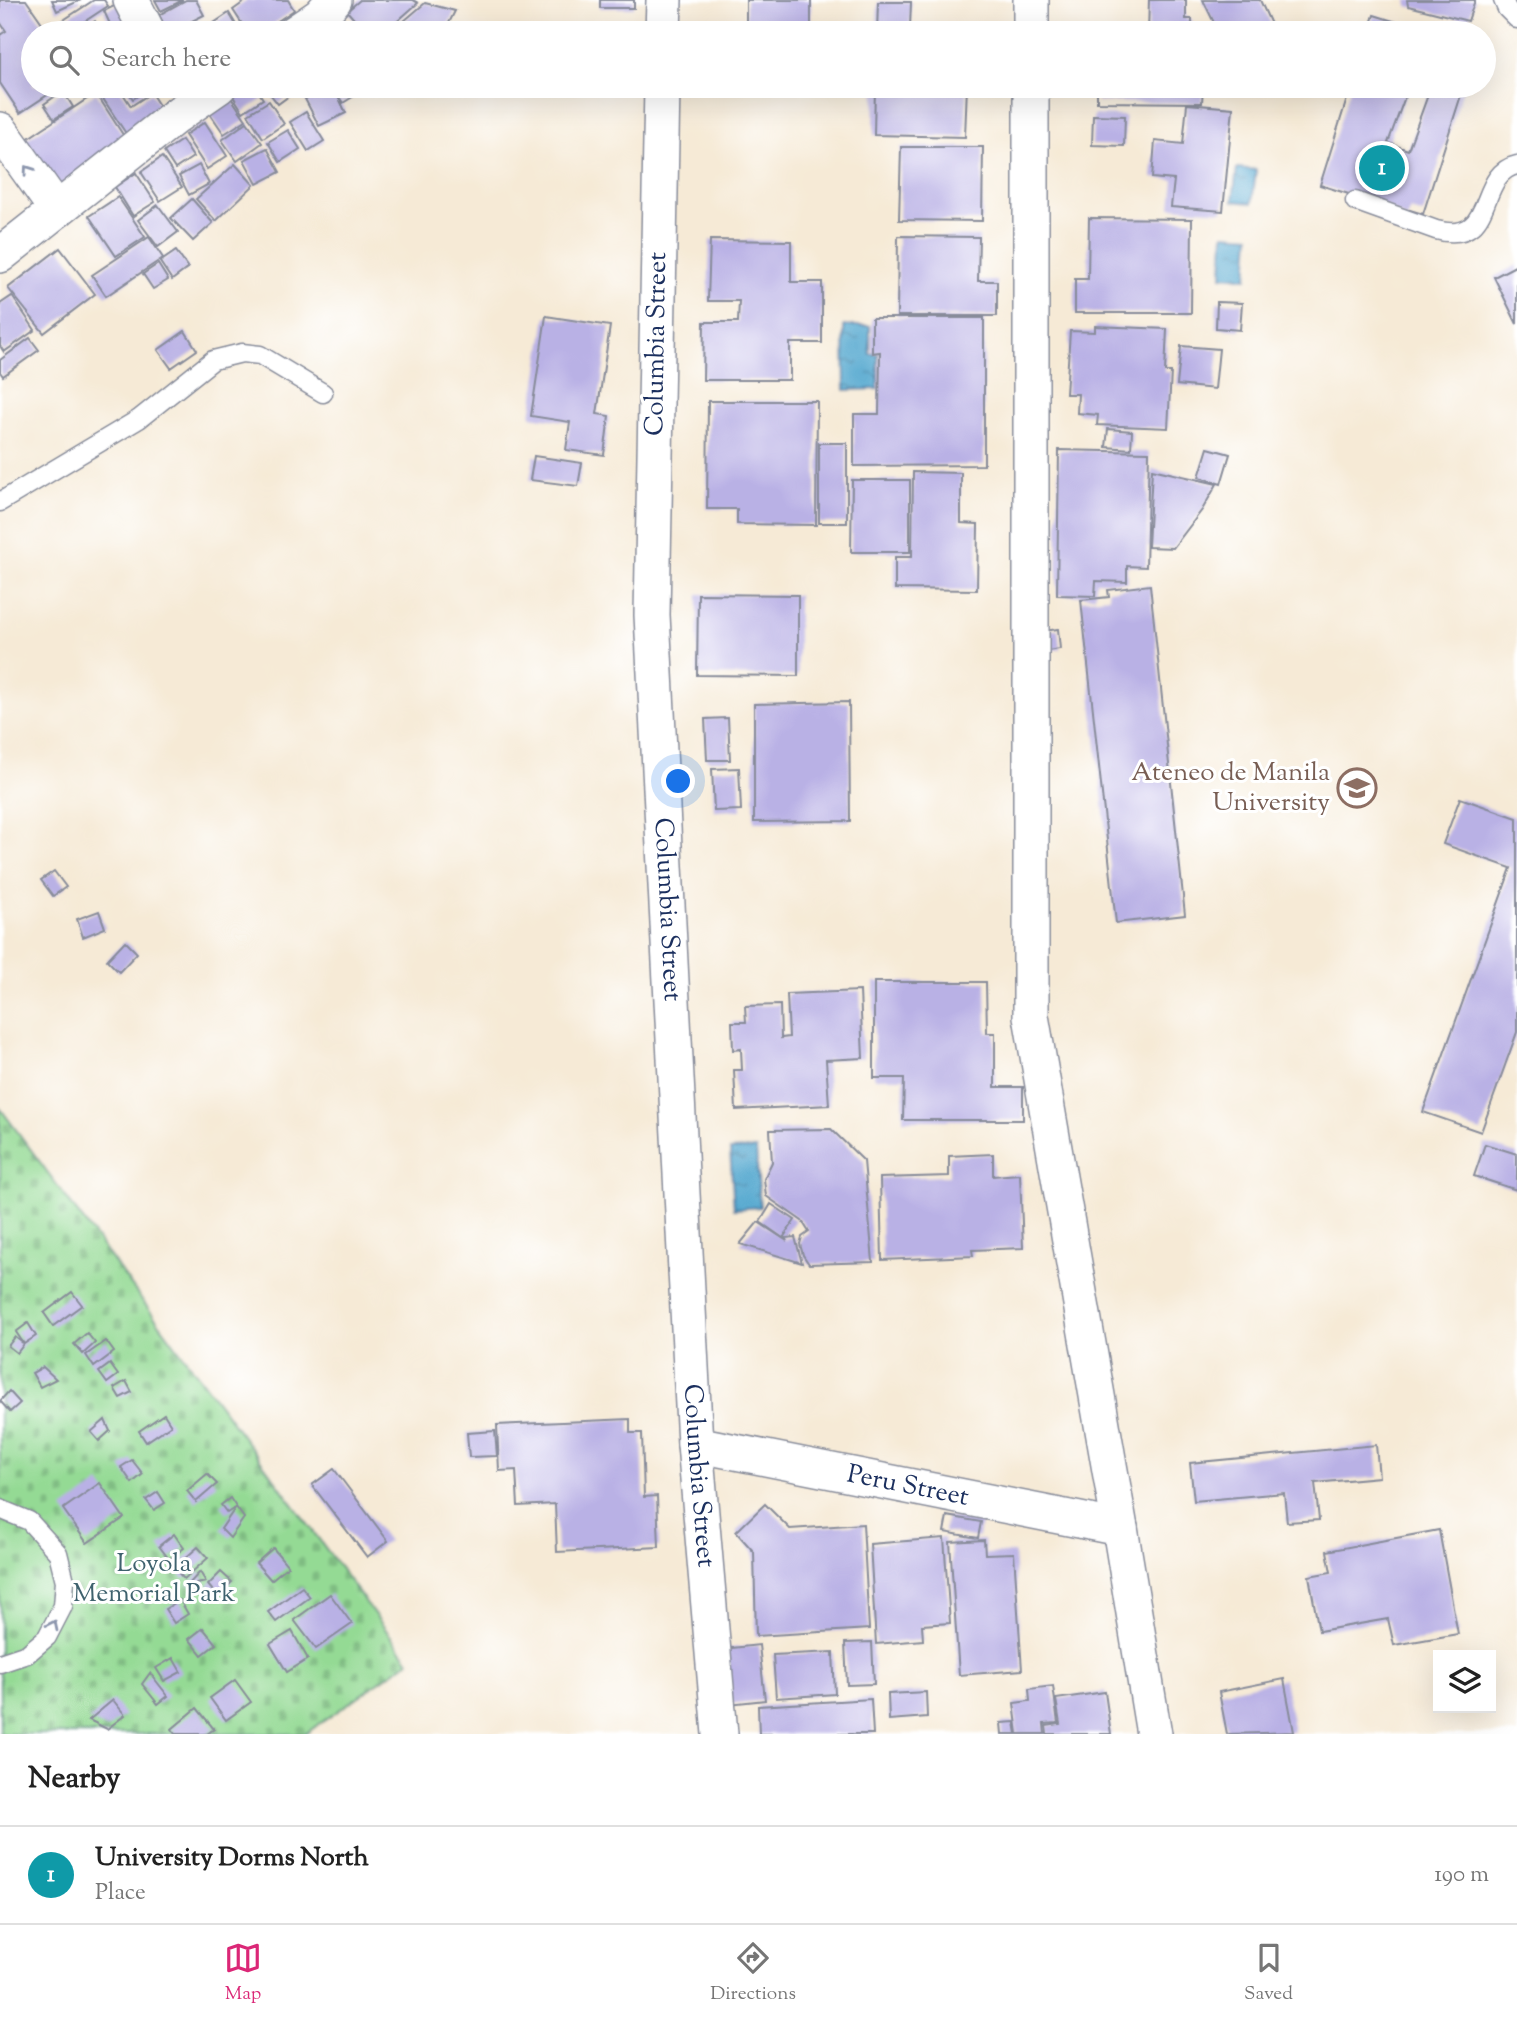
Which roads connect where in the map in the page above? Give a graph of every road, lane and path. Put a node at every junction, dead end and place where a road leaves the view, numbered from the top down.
1 (131, 0) edge
2 (334, 0) edge
3 (664, 0) edge
4 (1031, 0) edge
5 (1503, 0) edge
6 (1517, 19) edge
7 (142, 21) edge
8 (313, 21) edge
9 (663, 21) edge
10 (1031, 21) edge
11 (662, 98) edge
12 (1031, 98) edge
13 (172, 100) edge
14 (0, 130) edge
15 (1517, 166) edge
16 (1355, 201) dead end
17 (57, 210) junction
18 (0, 255) edge
19 (323, 393) dead end
20 (0, 502) edge
21 (695, 1444) junction
22 (0, 1509) edge
23 (1120, 1528) junction
24 (0, 1662) edge
25 (720, 1734) edge
26 (1154, 1734) edge

1 - 7 street
2 - 8 street
3 - 9 street
4 - 10 street
5 - 6 lane
11 - 21 street, Columbia Street
12 - 23 street
13 - 17 street
17 -> 14 street
15 - 16 lane
17 - 18 street
19 - 20 lane
21 - 23 street, Peru Street
21 - 25 street, Columbia Street
24 -> 22 lane
23 - 26 street

